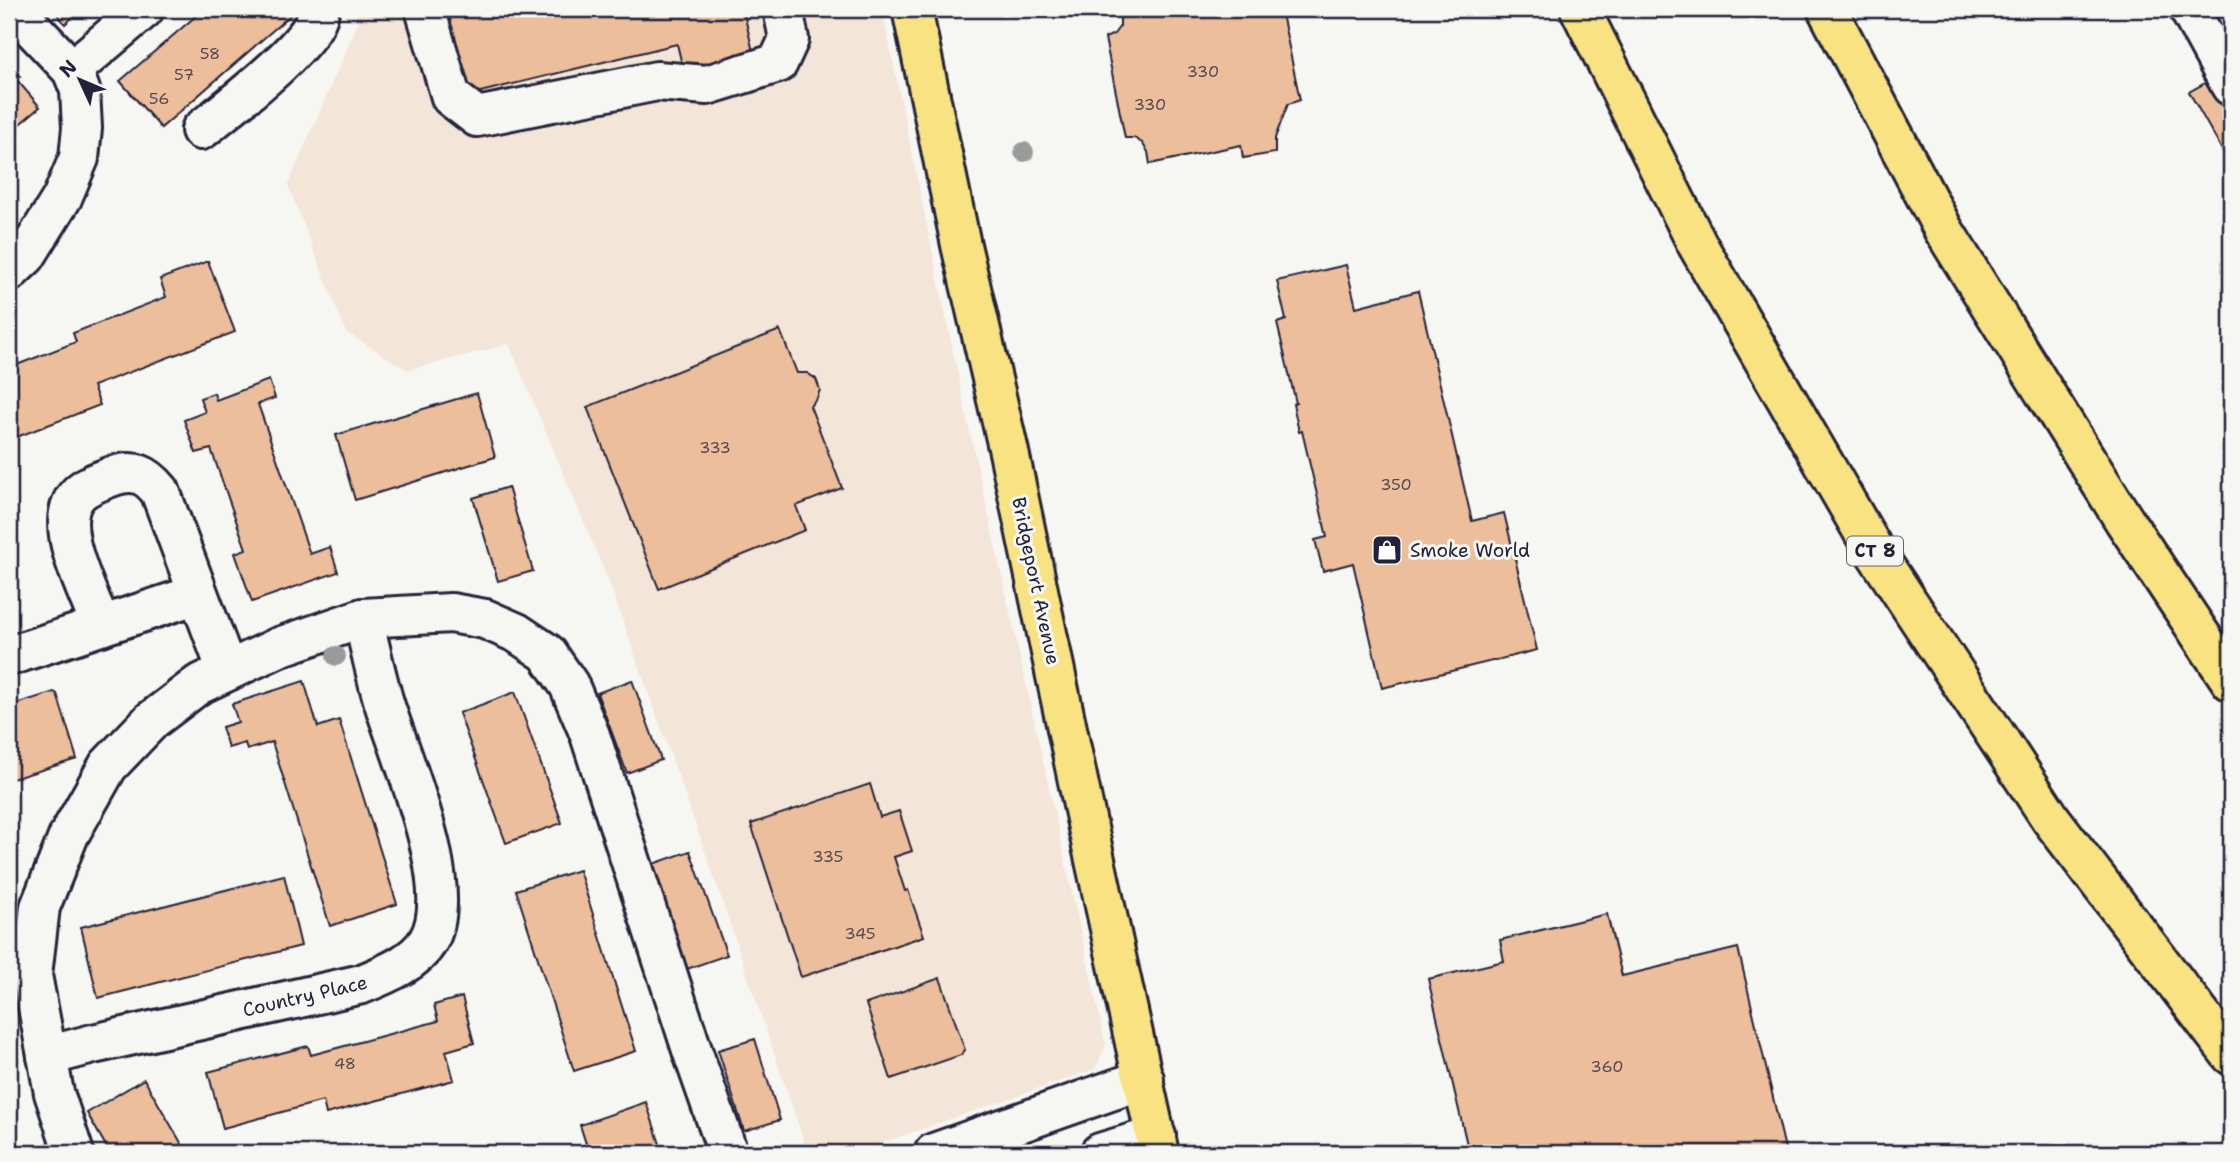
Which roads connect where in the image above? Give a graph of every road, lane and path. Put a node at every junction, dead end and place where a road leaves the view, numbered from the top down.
1 (14, 9) edge
2 (144, 9) edge
3 (318, 9) edge
4 (425, 9) edge
5 (783, 9) edge
6 (912, 9) edge
7 (1580, 9) edge
8 (1826, 9) edge
9 (2189, 9) edge
10 (72, 70) junction
11 (2231, 86) edge
12 (201, 130) dead end
13 (9, 272) edge
14 (198, 594) junction
15 (363, 618) junction
16 (101, 626) junction
17 (9, 656) edge
18 (227, 671) junction
19 (2231, 681) edge
20 (2231, 1055) edge
21 (47, 1056) junction
22 (1143, 1079) junction
23 (1158, 1145) edge
24 (74, 1153) edge
25 (728, 1153) edge
26 (934, 1153) edge
27 (1100, 1153) edge

1 - 10 street
2 - 10 street
3 - 12 street
4 - 5 street
6 - 22 main road, Bridgeport Avenue
7 - 20 main road, CT 8
8 - 19 main road
9 - 11 street
10 - 13 street
14 - 16 street
14 - 16 street
14 - 18 street
15 - 18 street
15 - 21 street, Country Place
15 - 25 street
16 - 17 street
18 - 21 street
21 - 24 street
22 - 23 main road, Bridgeport Avenue
22 - 26 street
23 - 27 street

